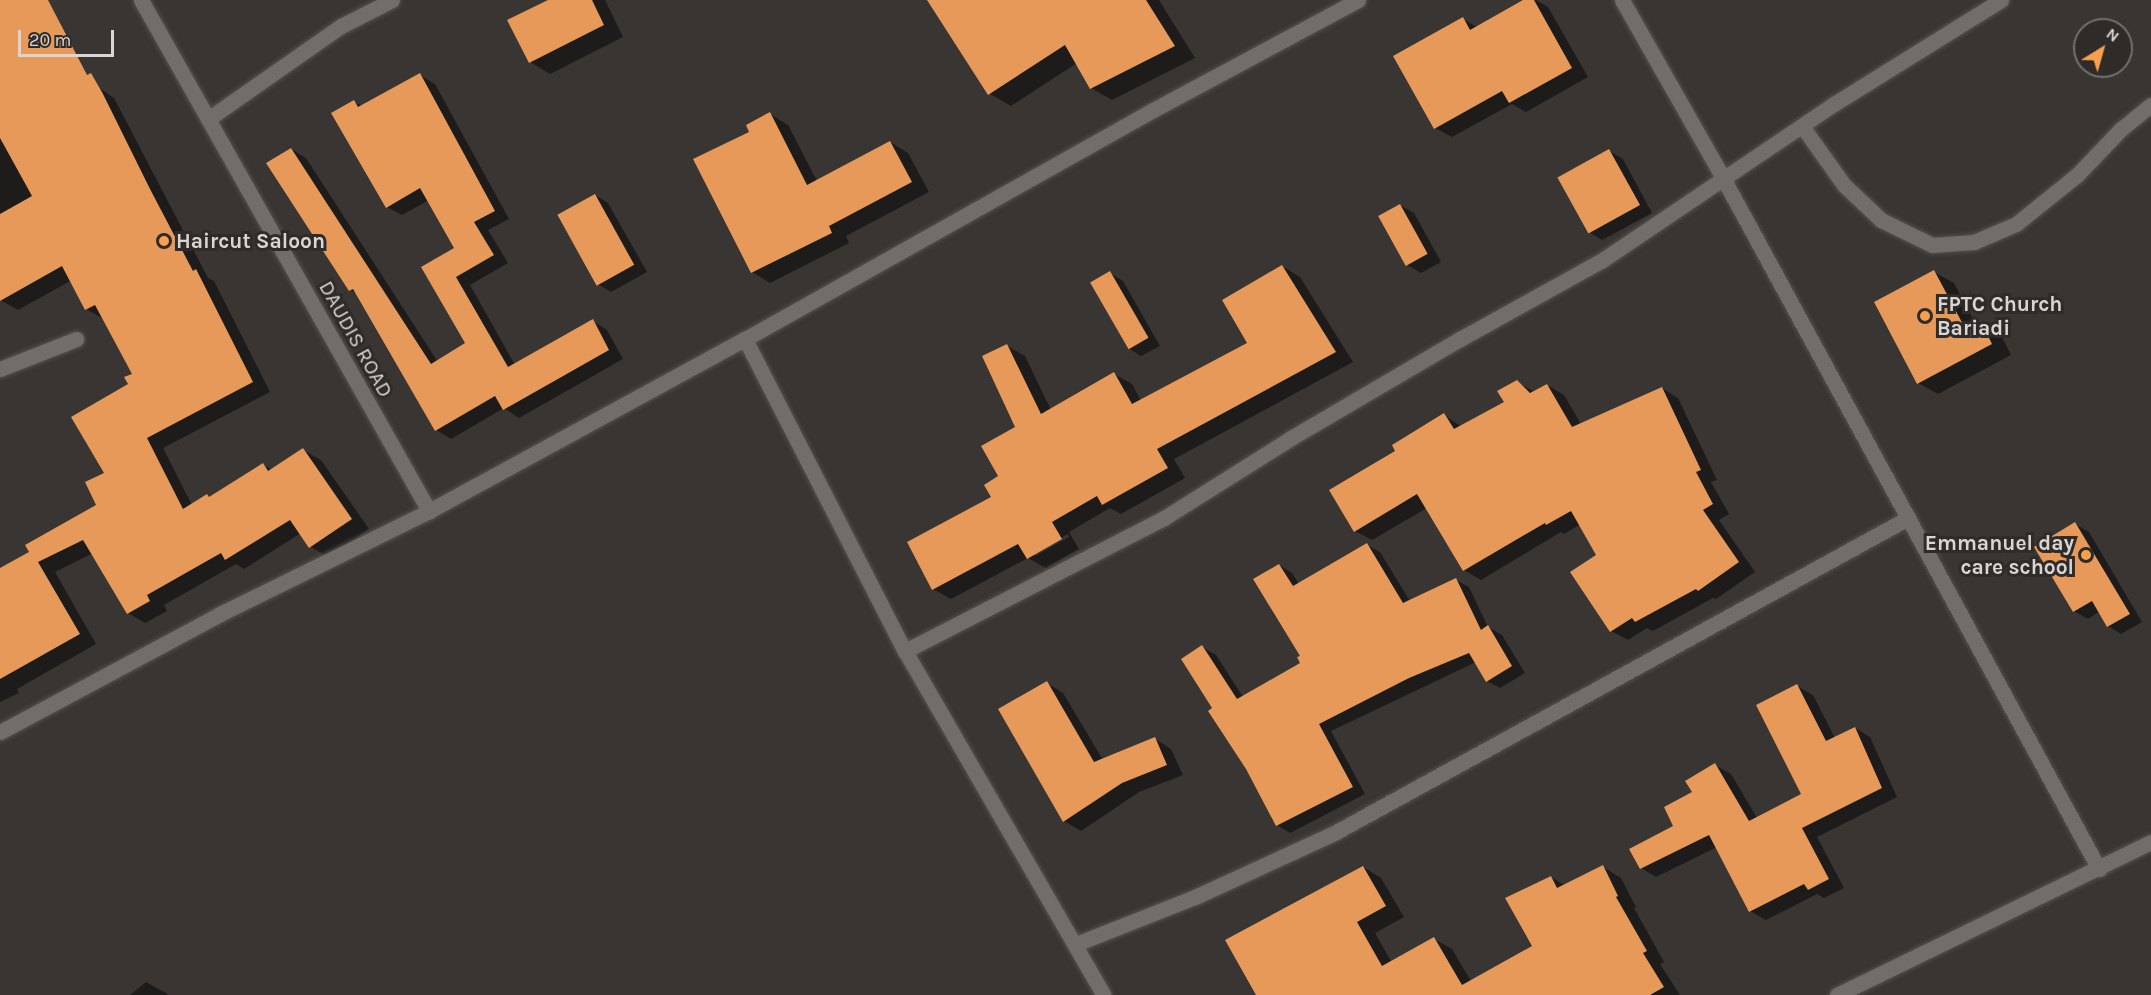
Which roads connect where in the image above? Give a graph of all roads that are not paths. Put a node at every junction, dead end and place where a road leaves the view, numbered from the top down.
1 (141, 0) edge
2 (392, 0) edge
3 (1358, 0) edge
4 (1622, 0) edge
5 (2001, 0) edge
6 (2151, 105) edge
7 (208, 119) junction
8 (1802, 126) junction
9 (1723, 178) junction
10 (76, 339) dead end
11 (745, 339) junction
12 (0, 369) edge
13 (429, 511) junction
14 (1908, 518) junction
15 (905, 651) junction
16 (0, 732) edge
17 (2151, 842) edge
18 (2099, 868) junction
19 (1076, 944) junction
20 (1104, 995) edge
21 (1837, 995) edge

1 - 7 street, DAUDIS ROAD
2 - 7 street
3 - 11 street
4 - 9 street
5 - 8 street
6 - 8 street
7 - 13 street, DAUDIS ROAD
8 - 9 street
9 - 14 street
9 - 15 street
10 - 12 street
11 - 13 street
11 - 15 street
13 - 16 street
14 - 18 street
14 - 19 street
15 - 19 street
17 - 18 street
18 - 21 street
19 - 20 street

